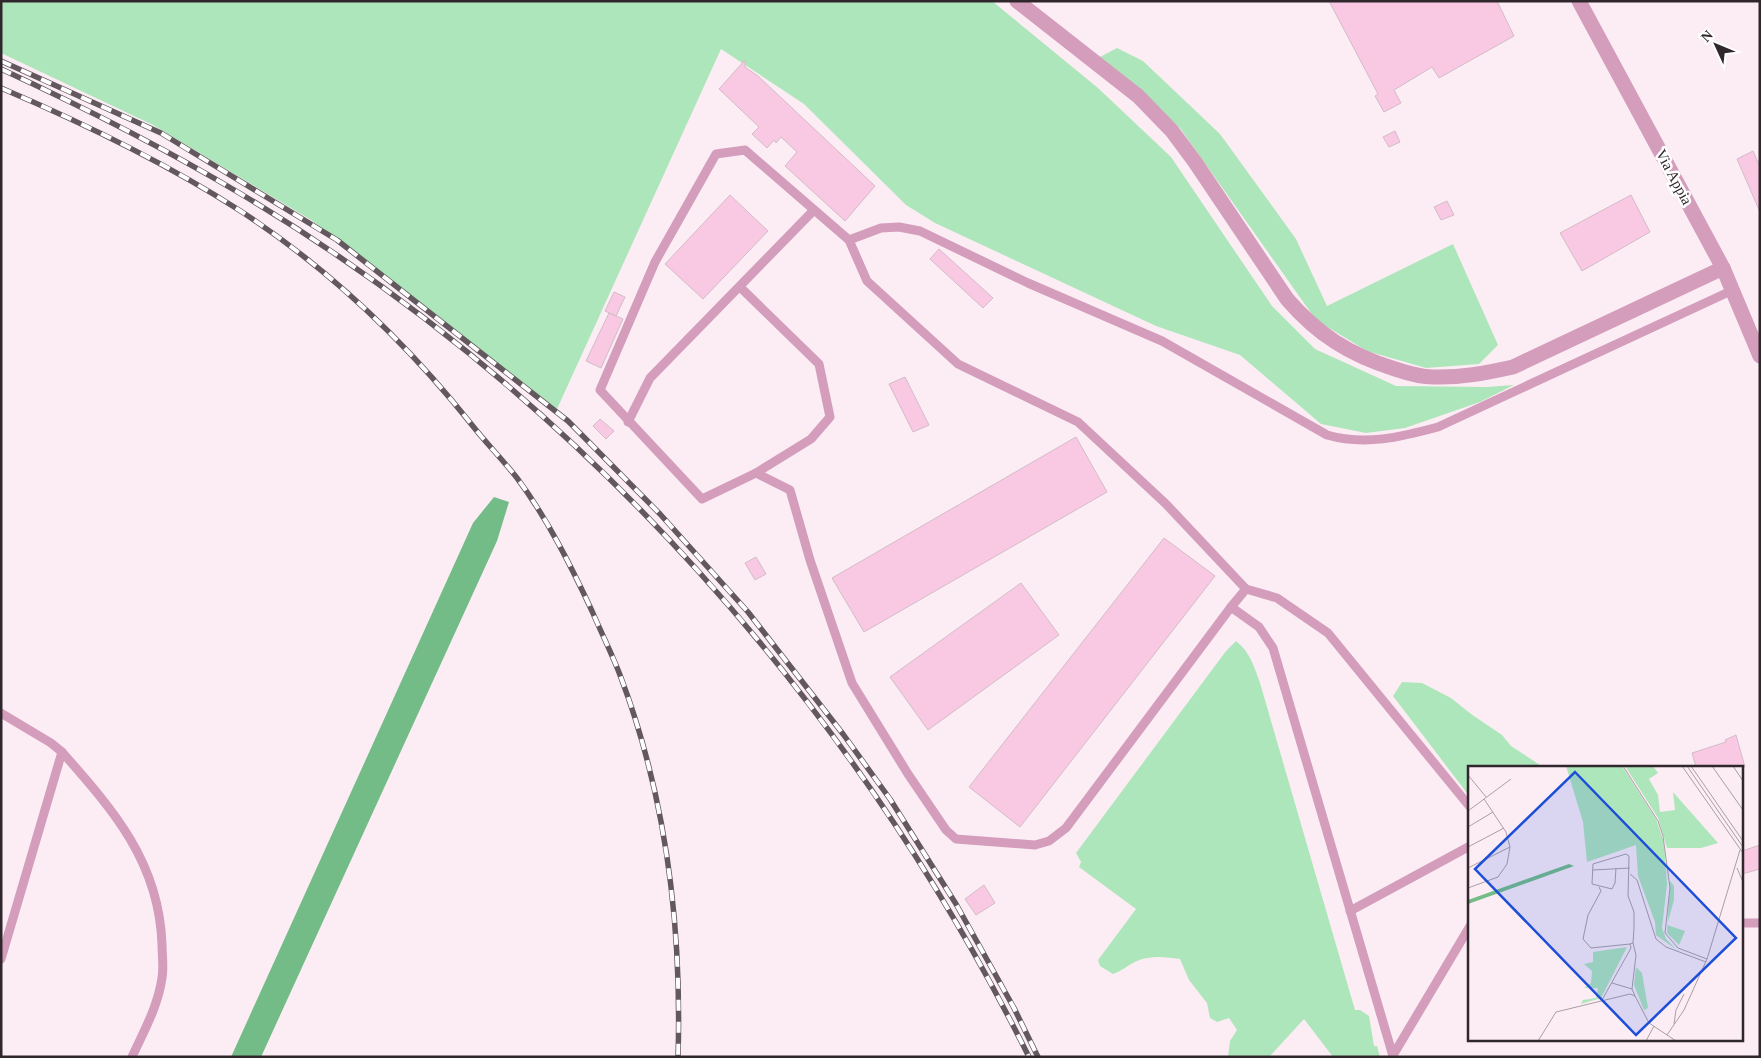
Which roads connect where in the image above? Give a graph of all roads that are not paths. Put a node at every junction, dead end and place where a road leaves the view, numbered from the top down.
1 (1017, 1) edge
2 (1579, 1) edge
3 (814, 210) junction
4 (849, 240) junction
5 (1723, 268) junction
6 (740, 287) junction
7 (1733, 290) junction
8 (1760, 356) edge
9 (628, 422) junction
10 (756, 473) junction
11 (1246, 589) junction
12 (1231, 607) junction
13 (1, 713) edge
14 (62, 752) junction
15 (1468, 805) edge
16 (1468, 847) edge
17 (1350, 911) junction
18 (1744, 923) edge
19 (1760, 923) edge
20 (1468, 929) edge
21 (1, 959) edge
22 (1392, 1056) edge
23 (132, 1057) edge

1 - 5 street
2 - 5 street, Via Appia
3 - 4 lane
3 - 6 lane
3 - 9 lane
4 - 7 lane
4 - 11 lane
5 - 7 street, Via Appia
6 - 9 lane
6 - 10 lane
7 - 8 street, Via Appia
9 - 10 lane
10 - 12 lane
11 - 12 lane
11 - 15 lane
12 - 17 lane
13 - 14 lane
14 - 21 lane
14 - 23 lane
16 - 17 lane
17 - 22 lane
18 - 19 lane
20 - 22 lane

